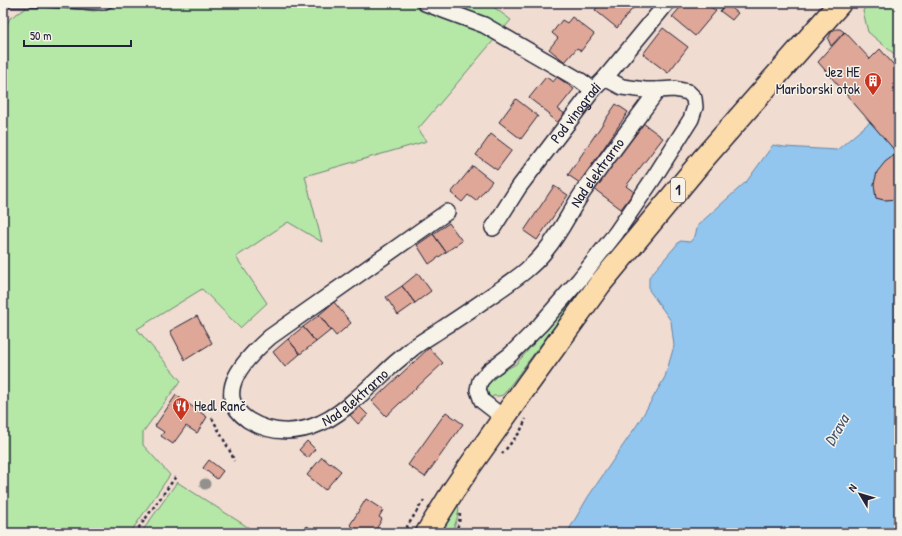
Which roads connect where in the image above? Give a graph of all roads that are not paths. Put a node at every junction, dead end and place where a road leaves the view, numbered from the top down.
1 (10, 3) edge
2 (110, 3) edge
3 (425, 3) edge
4 (667, 3) edge
5 (840, 3) edge
6 (605, 78) junction
7 (593, 90) junction
8 (658, 90) junction
9 (447, 212) dead end
10 (493, 228) dead end
11 (504, 418) junction
12 (427, 533) edge

1 - 2 lane
3 - 7 street
4 - 6 street, Pod vinogradi
5 - 11 main road, 1
6 - 7 street, Pod vinogradi
6 - 8 street
7 - 10 street, Pod vinogradi
8 - 9 street, Nad elektrarno
8 - 11 street
11 - 12 main road, 1

